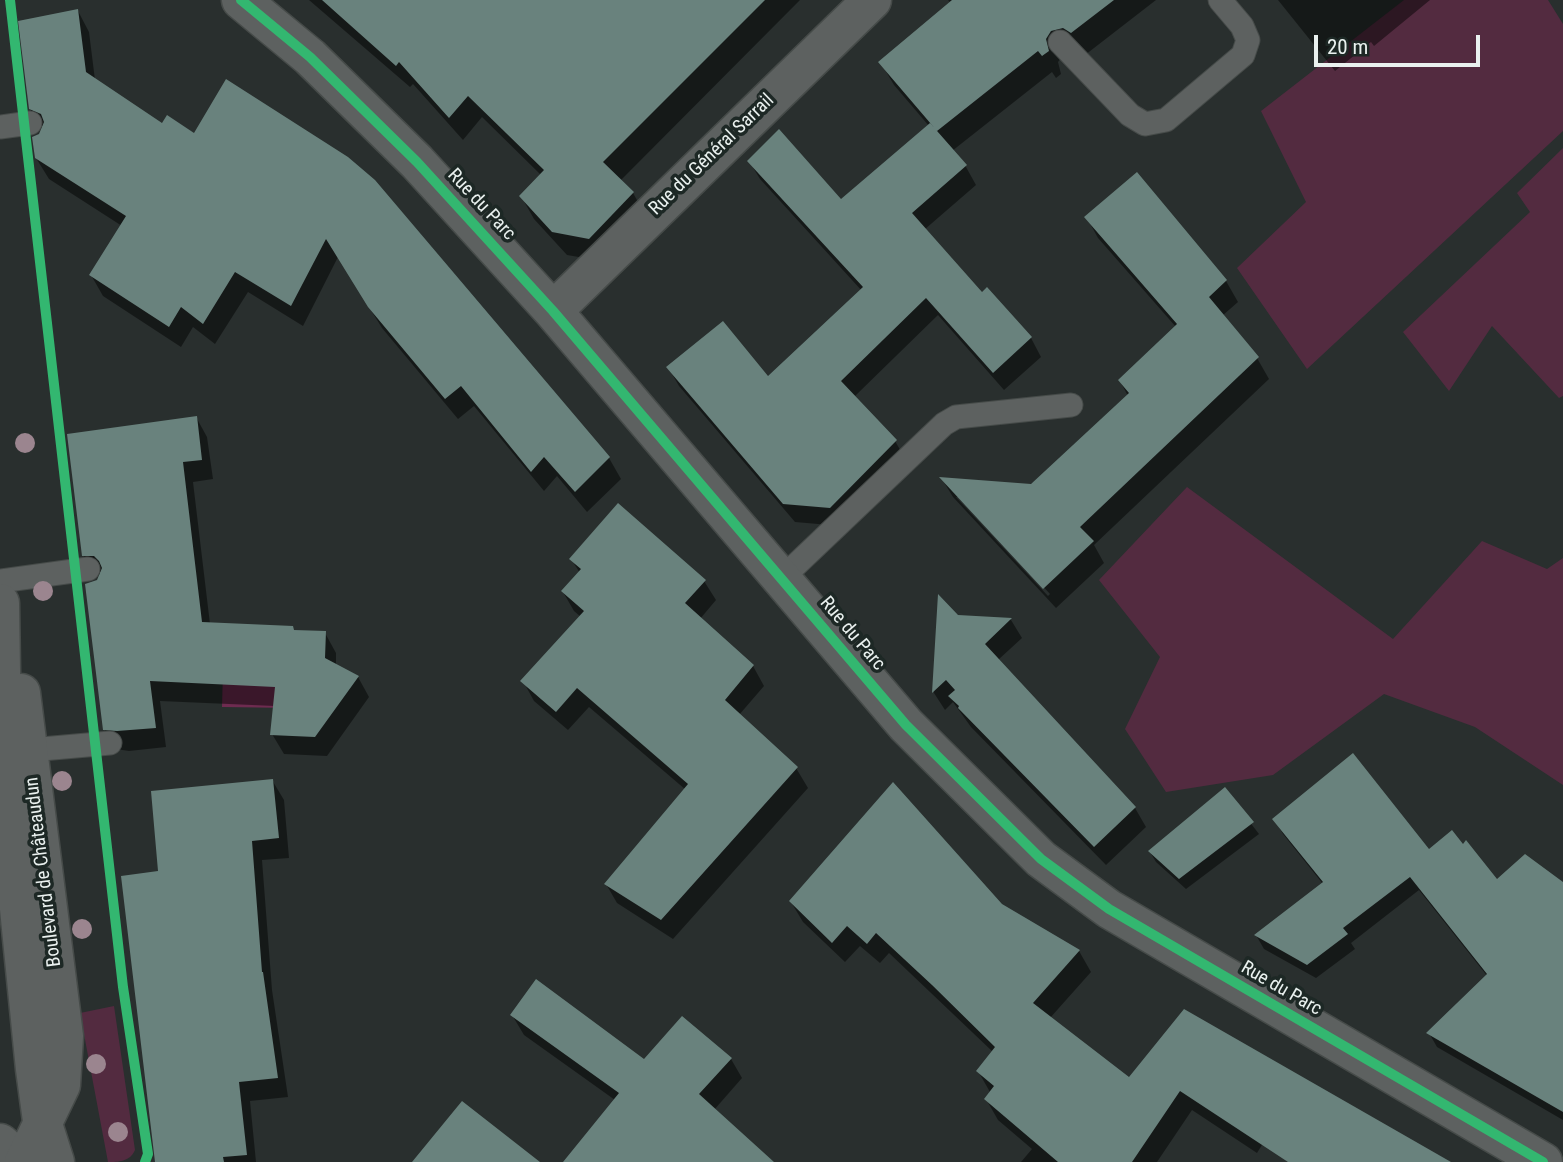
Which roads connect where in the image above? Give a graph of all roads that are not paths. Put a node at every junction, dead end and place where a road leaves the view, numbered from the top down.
1 (241, 0) edge
2 (1220, 0) edge
3 (867, 1) edge
4 (1060, 42) dead end
5 (30, 123) dead end
6 (0, 127) edge
7 (553, 311) junction
8 (1071, 405) dead end
9 (88, 569) dead end
10 (781, 579) junction
11 (0, 581) edge
12 (1, 617) edge
13 (110, 743) dead end
14 (30, 750) junction
15 (0, 932) edge
16 (43, 1124) junction
17 (0, 1143) edge
18 (23, 1162) edge
19 (55, 1162) edge
20 (1543, 1162) edge

1 - 7 street, Rue du Parc
2 - 4 lane
3 - 7 street, Rue du Général Sarrail
5 - 6 lane
7 - 10 street, Rue du Parc
8 - 10 lane
9 - 11 lane
10 - 20 street, Rue du Parc
12 - 14 street, Boulevard de Châteaudun
12 - 16 street, Boulevard de Châteaudun
13 - 14 lane
14 - 16 street, Boulevard de Châteaudun
15 - 18 street
16 - 18 street, Boulevard de Châteaudun
16 - 19 street, Boulevard de Châteaudun
17 - 18 street

